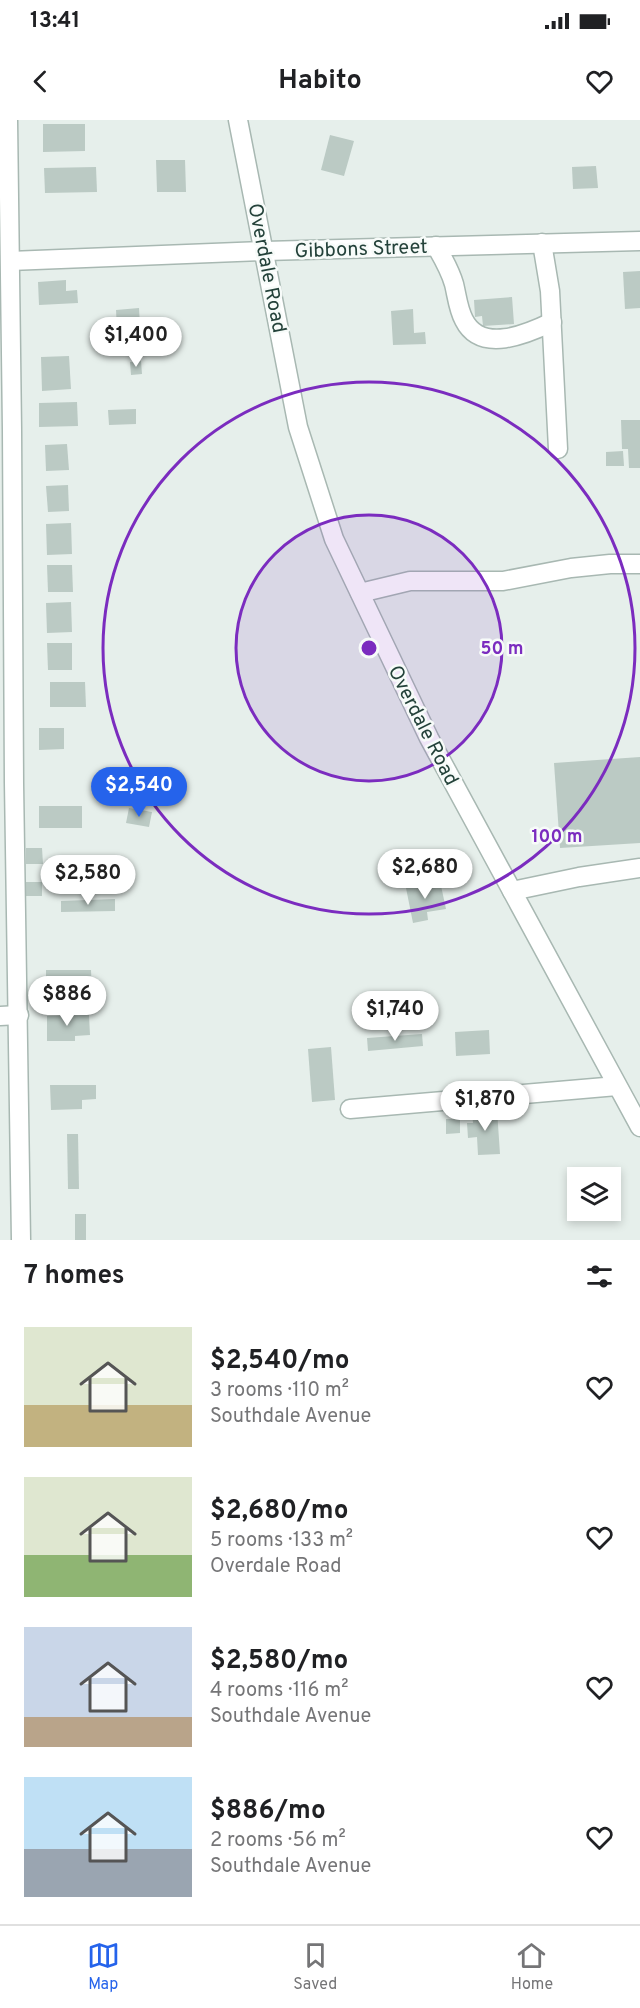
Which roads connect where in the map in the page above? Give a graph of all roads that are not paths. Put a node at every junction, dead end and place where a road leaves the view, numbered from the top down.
1 (8, 120) edge
2 (238, 120) edge
3 (640, 241) edge
4 (542, 243) junction
5 (436, 246) junction
6 (265, 251) junction
7 (10, 261) junction
8 (552, 322) junction
9 (6, 430) edge
10 (558, 449) dead end
11 (640, 564) edge
12 (360, 593) junction
13 (7, 784) edge
14 (640, 868) edge
15 (512, 891) junction
16 (19, 1015) junction
17 (0, 1016) edge
18 (617, 1086) junction
19 (350, 1109) dead end
20 (640, 1128) edge
21 (21, 1240) edge

1 - 7 street
2 - 6 street, Overdale Road
3 - 4 street, Gibbons Street
4 - 5 street, Gibbons Street
4 - 8 street
5 - 6 street, Gibbons Street
5 - 8 street
6 - 7 street, Gibbons Street
6 - 12 street, Overdale Road
7 - 9 street
8 - 10 street
9 - 13 street
11 - 12 street
12 - 15 street, Overdale Road
13 - 16 street
14 - 15 street
15 - 18 street, Overdale Road
16 - 17 street
16 - 21 street
18 - 19 street
18 - 20 street, Overdale Road

